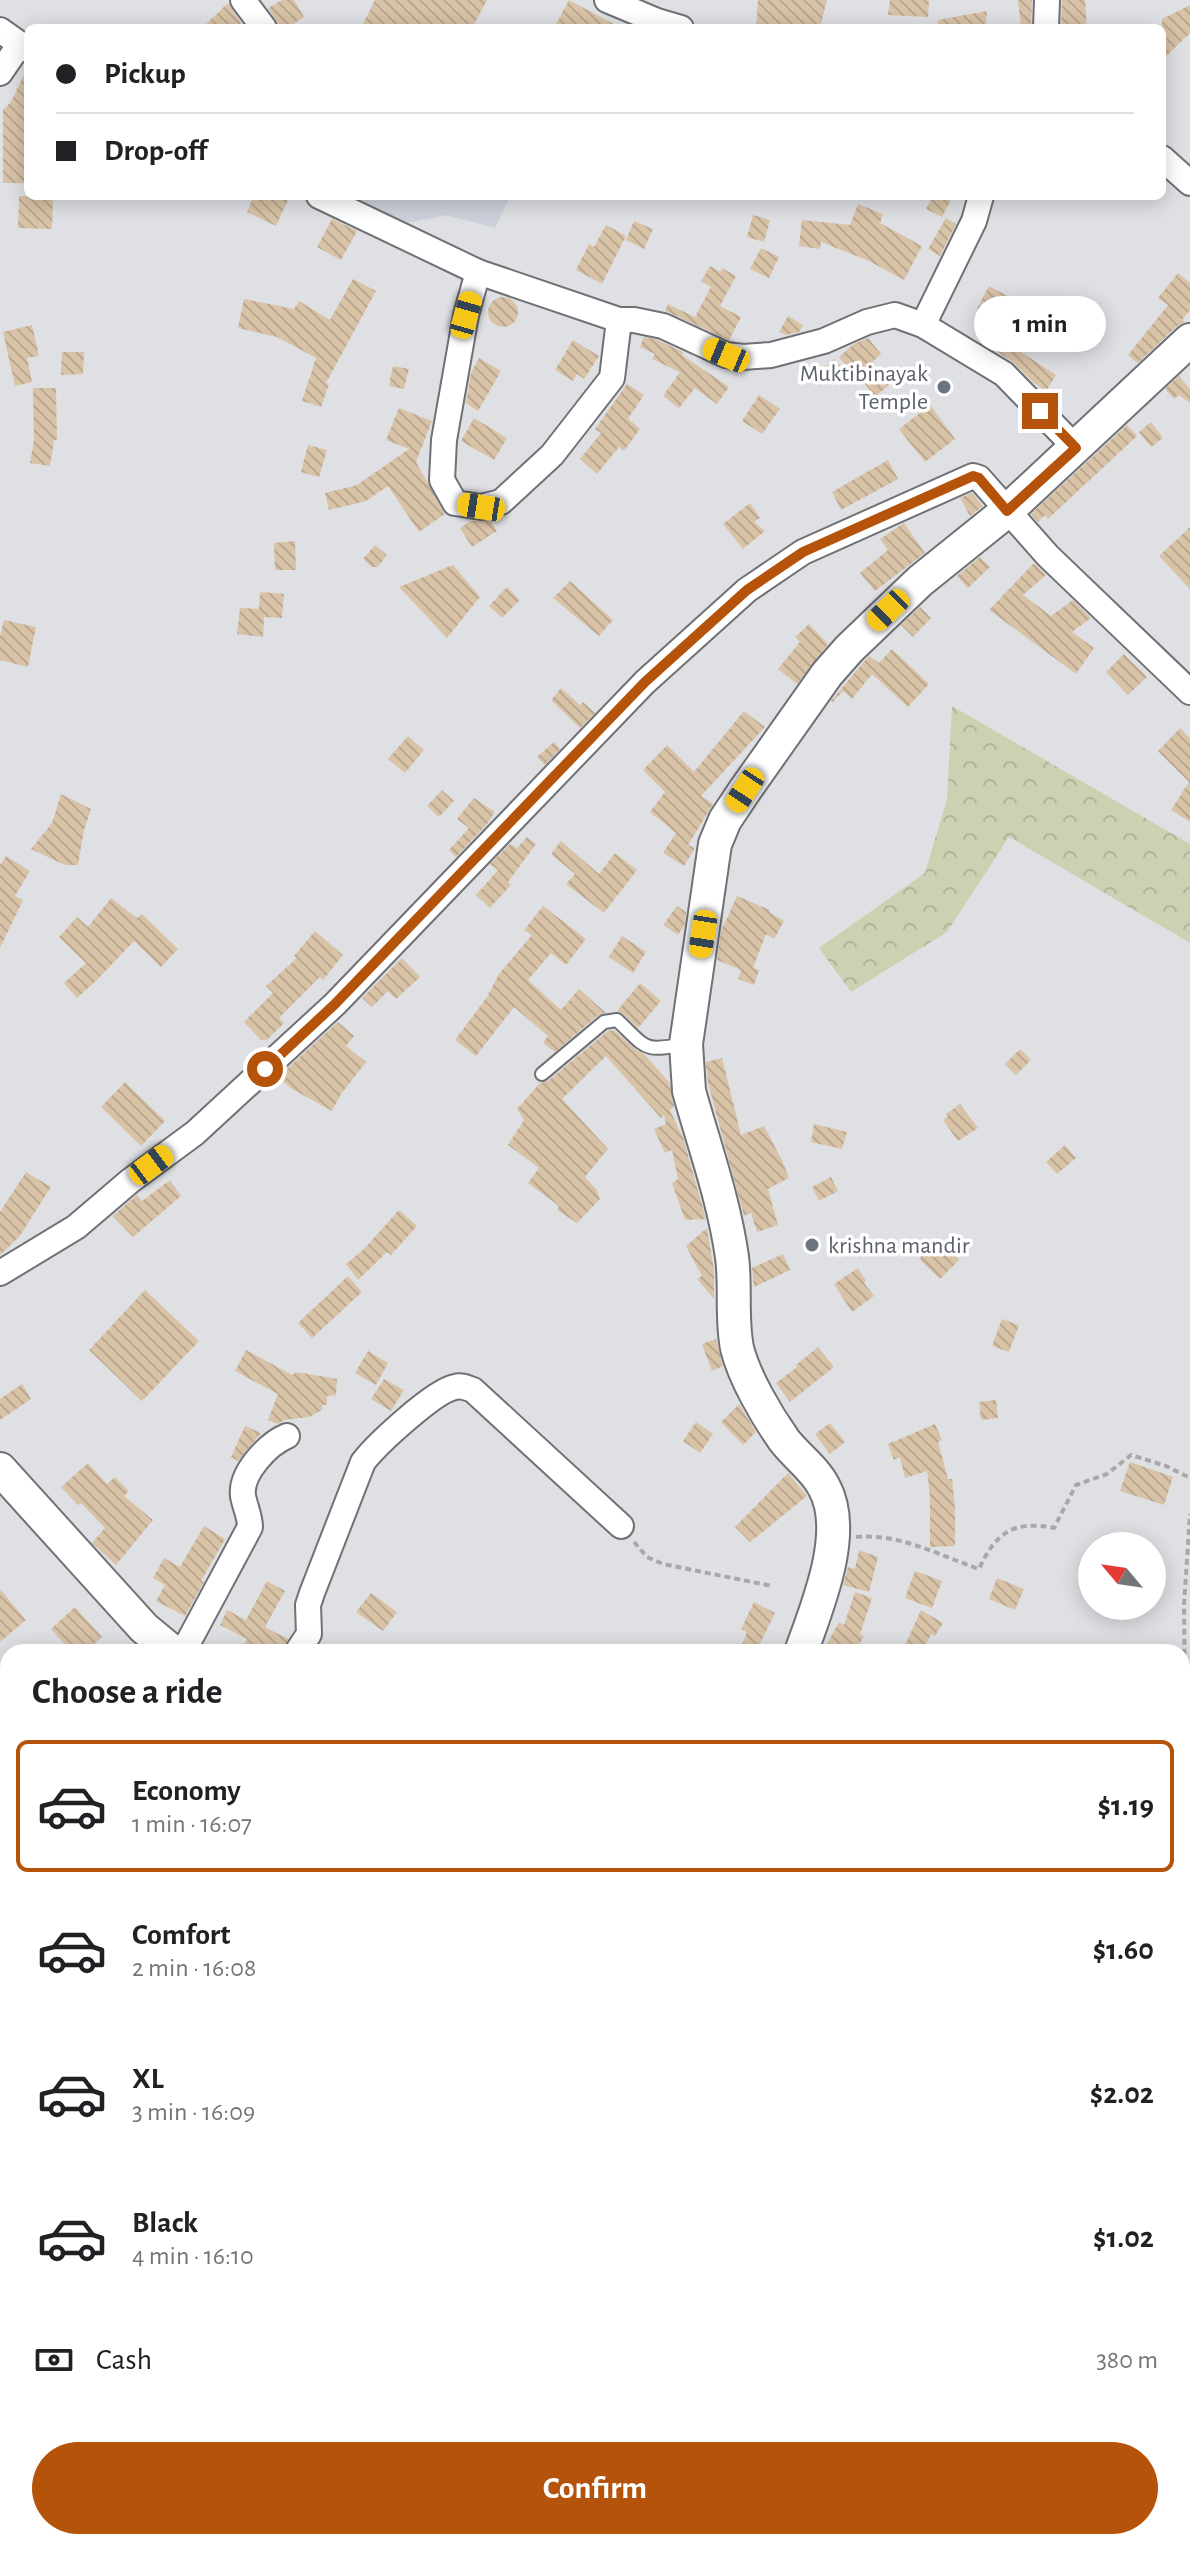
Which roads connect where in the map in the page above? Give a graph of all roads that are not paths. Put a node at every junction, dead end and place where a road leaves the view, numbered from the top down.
1 (243, 0) edge
2 (607, 0) edge
3 (1047, 0) edge
4 (261, 24) edge
5 (667, 24) edge
6 (1046, 24) edge
7 (0, 30) edge
8 (24, 47) edge
9 (0, 73) edge
10 (1166, 162) edge
11 (1190, 183) edge
12 (327, 200) edge
13 (980, 200) edge
14 (478, 272) junction
15 (619, 320) junction
16 (923, 325) junction
17 (1190, 340) edge
18 (1076, 448) junction
19 (1007, 511) junction
20 (1190, 692) edge
21 (686, 1044) junction
22 (542, 1074) dead end
23 (0, 1273) edge
24 (287, 1436) dead end
25 (0, 1469) edge
26 (621, 1526) road end
27 (163, 1644) edge
28 (187, 1644) edge
29 (302, 1644) edge
30 (804, 1644) edge

1 - 4 street
2 - 5 street
3 - 6 street
7 - 8 street
8 - 9 street
10 - 11 street
12 - 14 street
13 - 16 street
14 - 15 street
14 - 15 street
15 - 16 street
16 - 18 street
17 - 18 street
18 - 19 street
19 - 20 street
19 - 21 street
19 - 23 street
21 - 22 lane
21 - 30 street
24 - 28 street
25 - 27 street
26 - 29 street

